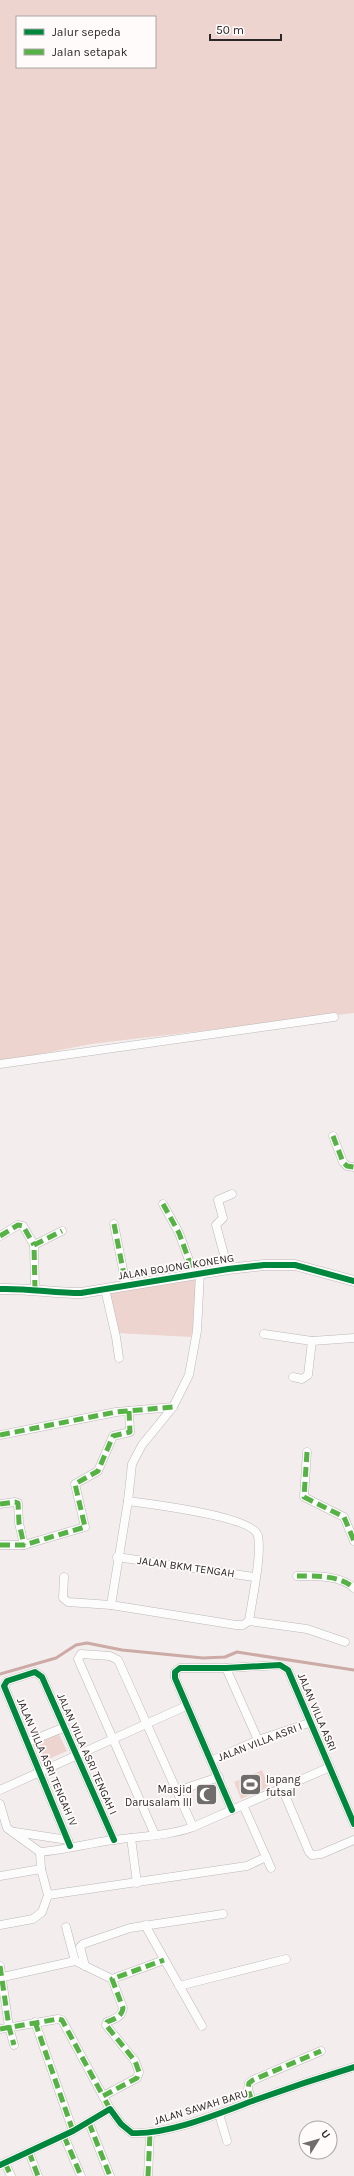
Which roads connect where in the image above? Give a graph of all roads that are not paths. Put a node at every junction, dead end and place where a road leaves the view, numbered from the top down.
1 (334, 1017) dead end
2 (0, 1064) edge
3 (333, 1136) dead end
4 (354, 1167) edge
5 (232, 1194) dead end
6 (163, 1204) dead end
7 (114, 1224) dead end
8 (62, 1230) dead end
9 (0, 1236) edge
10 (34, 1245) junction
11 (228, 1269) junction
12 (197, 1274) junction
13 (354, 1281) edge
14 (126, 1285) junction
15 (0, 1289) edge
16 (105, 1289) junction
17 (35, 1290) junction
18 (264, 1334) dead end
19 (354, 1338) edge
20 (312, 1341) junction
21 (119, 1358) dead end
22 (292, 1377) dead end
23 (172, 1407) junction
24 (129, 1411) junction
25 (0, 1435) edge
26 (307, 1452) dead end
27 (128, 1501) junction
28 (0, 1504) edge
29 (354, 1541) edge
30 (0, 1545) edge
31 (24, 1545) junction
32 (117, 1557) junction
33 (297, 1576) dead end
34 (64, 1577) dead end
35 (254, 1577) junction
36 (354, 1588) edge
37 (110, 1605) junction
38 (249, 1621) junction
39 (345, 1642) dead end
40 (226, 1668) junction
41 (4, 1686) joint
42 (186, 1706) junction
43 (147, 1723) junction
44 (310, 1723) junction
45 (65, 1727) junction
46 (112, 1739) junction
47 (258, 1740) junction
48 (28, 1742) junction
49 (78, 1755) junction
50 (211, 1761) junction
51 (330, 1767) junction
52 (41, 1771) junction
53 (218, 1777) junction
54 (282, 1788) junction
55 (0, 1790) edge
56 (177, 1791) junction
57 (0, 1804) edge
58 (243, 1805) junction
59 (232, 1810) junction
60 (354, 1824) edge
61 (4, 1827) edge
62 (194, 1827) junction
63 (16, 1832) junction
64 (155, 1835) junction
65 (131, 1838) junction
66 (114, 1840) junction
67 (354, 1840) edge
68 (69, 1843) junction
69 (40, 1852) junction
70 (266, 1857) junction
71 (271, 1868) dead end
72 (41, 1869) junction
73 (0, 1876) edge
74 (137, 1882) junction
75 (48, 1895) junction
76 (223, 1914) dead end
77 (0, 1925) edge
78 (145, 1925) junction
79 (66, 1927) dead end
80 (286, 1959) dead end
81 (164, 1960) junction
82 (75, 1961) junction
83 (0, 1966) edge
84 (85, 1966) junction
85 (2, 1977) junction
86 (112, 1979) junction
87 (179, 1986) junction
88 (35, 2022) junction
89 (202, 2026) dead end
90 (9, 2027) junction
91 (0, 2029) edge
92 (14, 2045) dead end
93 (321, 2051) dead end
94 (354, 2067) edge
95 (103, 2096) junction
96 (252, 2101) junction
97 (110, 2109) junction
98 (219, 2114) junction
99 (89, 2123) junction
100 (73, 2131) junction
101 (150, 2133) junction
102 (64, 2136) junction
103 (227, 2141) dead end
104 (29, 2152) junction
105 (2, 2164) edge
106 (11, 2176) edge
107 (38, 2176) edge
108 (80, 2176) edge
109 (110, 2176) edge
110 (148, 2176) edge

1 - 2 street
3 - 4 street
5 - 11 street
6 - 12 street
7 - 14 street
8 - 10 street
9 - 10 street
10 - 17 street
11 - 12 street, JALAN BOJONG KONENG
11 - 13 street, JALAN BOJONG KONENG
12 - 14 street, JALAN BOJONG KONENG
12 - 23 street
14 - 16 street, JALAN BOJONG KONENG
15 - 17 street, JALAN BOJONG KONENG
16 - 17 street, JALAN BOJONG KONENG
16 - 21 street
18 - 20 street
19 - 20 street
20 - 22 street
23 - 24 street
23 - 27 street
24 - 25 street
24 - 31 street
26 - 29 street
27 - 32 street
27 - 35 street
28 - 31 street
30 - 31 street
32 - 35 street, JALAN BKM TENGAH
32 - 37 street
33 - 36 street
34 - 37 street
35 - 38 street
37 - 38 street
38 - 39 street
40 - 42 street, JALAN VILLA ASRI
40 - 44 street, JALAN VILLA ASRI
40 - 47 street
41 - 45 street, JALAN VILLA ASRI TENGAH I
41 - 48 street, JALAN VILLA ASRI TENGAH IV
42 - 43 street
42 - 50 street
43 - 46 street
43 - 46 street
43 - 56 street
44 - 47 street, JALAN VILLA ASRI I
44 - 51 street, JALAN VILLA ASRI
45 - 48 street
45 - 49 street, JALAN VILLA ASRI TENGAH I
46 - 49 street
46 - 64 street
47 - 50 street, JALAN VILLA ASRI I
48 - 52 street, JALAN VILLA ASRI TENGAH IV
49 - 52 street
49 - 66 street, JALAN VILLA ASRI TENGAH I
50 - 53 street
51 - 54 street
51 - 60 street, JALAN VILLA ASRI
52 - 55 street
52 - 68 street, JALAN VILLA ASRI TENGAH IV
53 - 56 street
53 - 59 street
54 - 58 street
54 - 67 street
56 - 62 street
57 - 61 street
58 - 59 street
58 - 70 street
59 - 62 street
61 - 63 street
62 - 64 street
63 - 68 street
63 - 69 street
64 - 65 street
65 - 66 street
65 - 74 street
66 - 68 street
68 - 69 street
69 - 72 street
70 - 71 street
70 - 74 street
72 - 73 street
72 - 75 street
74 - 75 street
75 - 77 street
76 - 78 street
78 - 81 street
78 - 84 street
79 - 82 street
80 - 87 street
81 - 86 street
81 - 87 street
82 - 84 street
82 - 85 street
83 - 85 street
84 - 86 street
85 - 90 street
86 - 95 street
87 - 89 street
88 - 90 street
88 - 95 street, JALAN SAWAH BARU
88 - 100 street
90 - 91 street
90 - 92 street
93 - 96 street
94 - 96 street, JALAN SAWAH BARU
95 - 97 street, JALAN SAWAH BARU
96 - 98 street, JALAN SAWAH BARU
97 - 99 street
97 - 101 street, JALAN SAWAH BARU
98 - 101 street, JALAN SAWAH BARU
98 - 103 street
99 - 100 street
99 - 109 street
100 - 102 street
101 - 110 street
102 - 104 street
102 - 108 street
104 - 105 street
104 - 107 street
105 - 106 street

